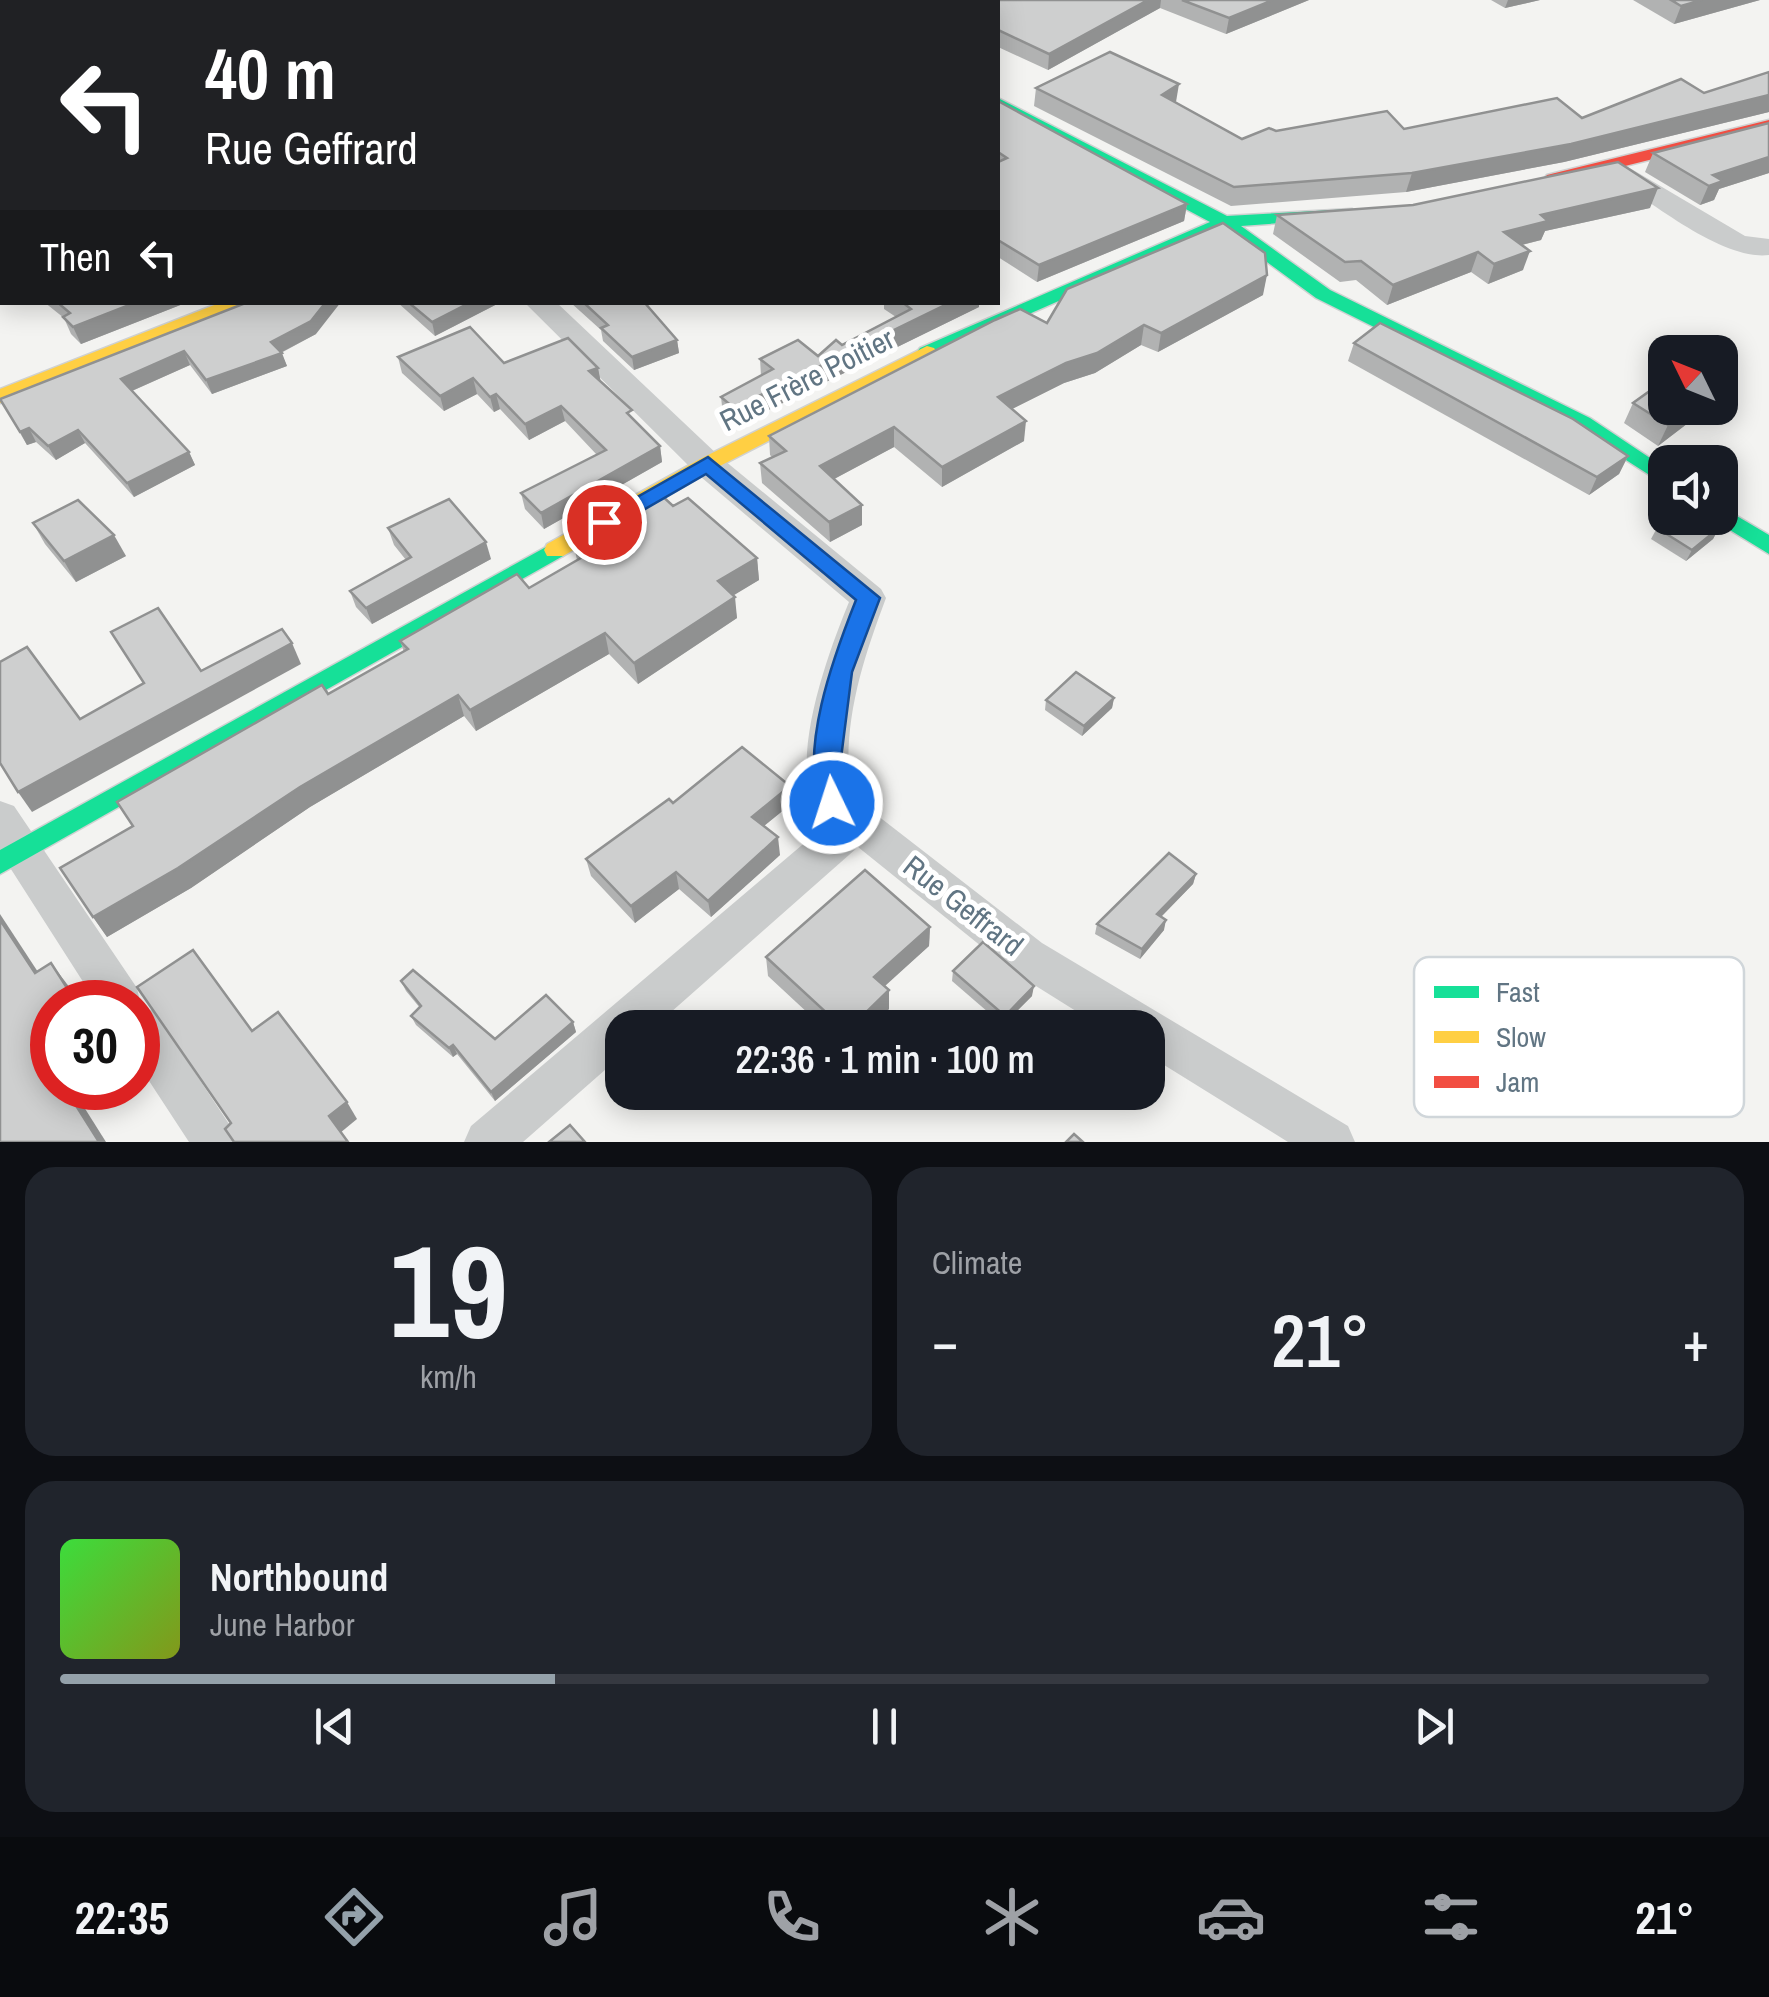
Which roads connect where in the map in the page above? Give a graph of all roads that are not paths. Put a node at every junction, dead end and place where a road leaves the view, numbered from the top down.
1 (1000, 105) edge
2 (1769, 125) edge
3 (1611, 164) junction
4 (1531, 184) edge
5 (1369, 211) edge
6 (1224, 222) junction
7 (1769, 247) edge
8 (232, 305) edge
9 (541, 305) edge
10 (0, 396) edge
11 (708, 464) junction
12 (1648, 467) edge
13 (1738, 526) edge
14 (1769, 546) edge
15 (856, 824) junction
16 (6, 845) edge
17 (105, 980) edge
18 (160, 1058) edge
19 (217, 1142) edge
20 (488, 1142) edge
21 (1331, 1142) edge

1 - 6 main road
2 - 3 main road
3 - 4 main road
3 - 7 street
5 - 6 main road, Rue Frère Poitier
6 - 11 main road, Rue Frère Poitier
6 - 12 main road
8 - 10 main road
9 - 11 street, Rue Geffrard
11 - 15 street, Rue Geffrard
11 - 16 main road, Rue Frère Poitier
13 - 14 main road
15 - 20 street
15 - 21 street, Rue Geffrard
16 - 17 street
18 - 19 street

